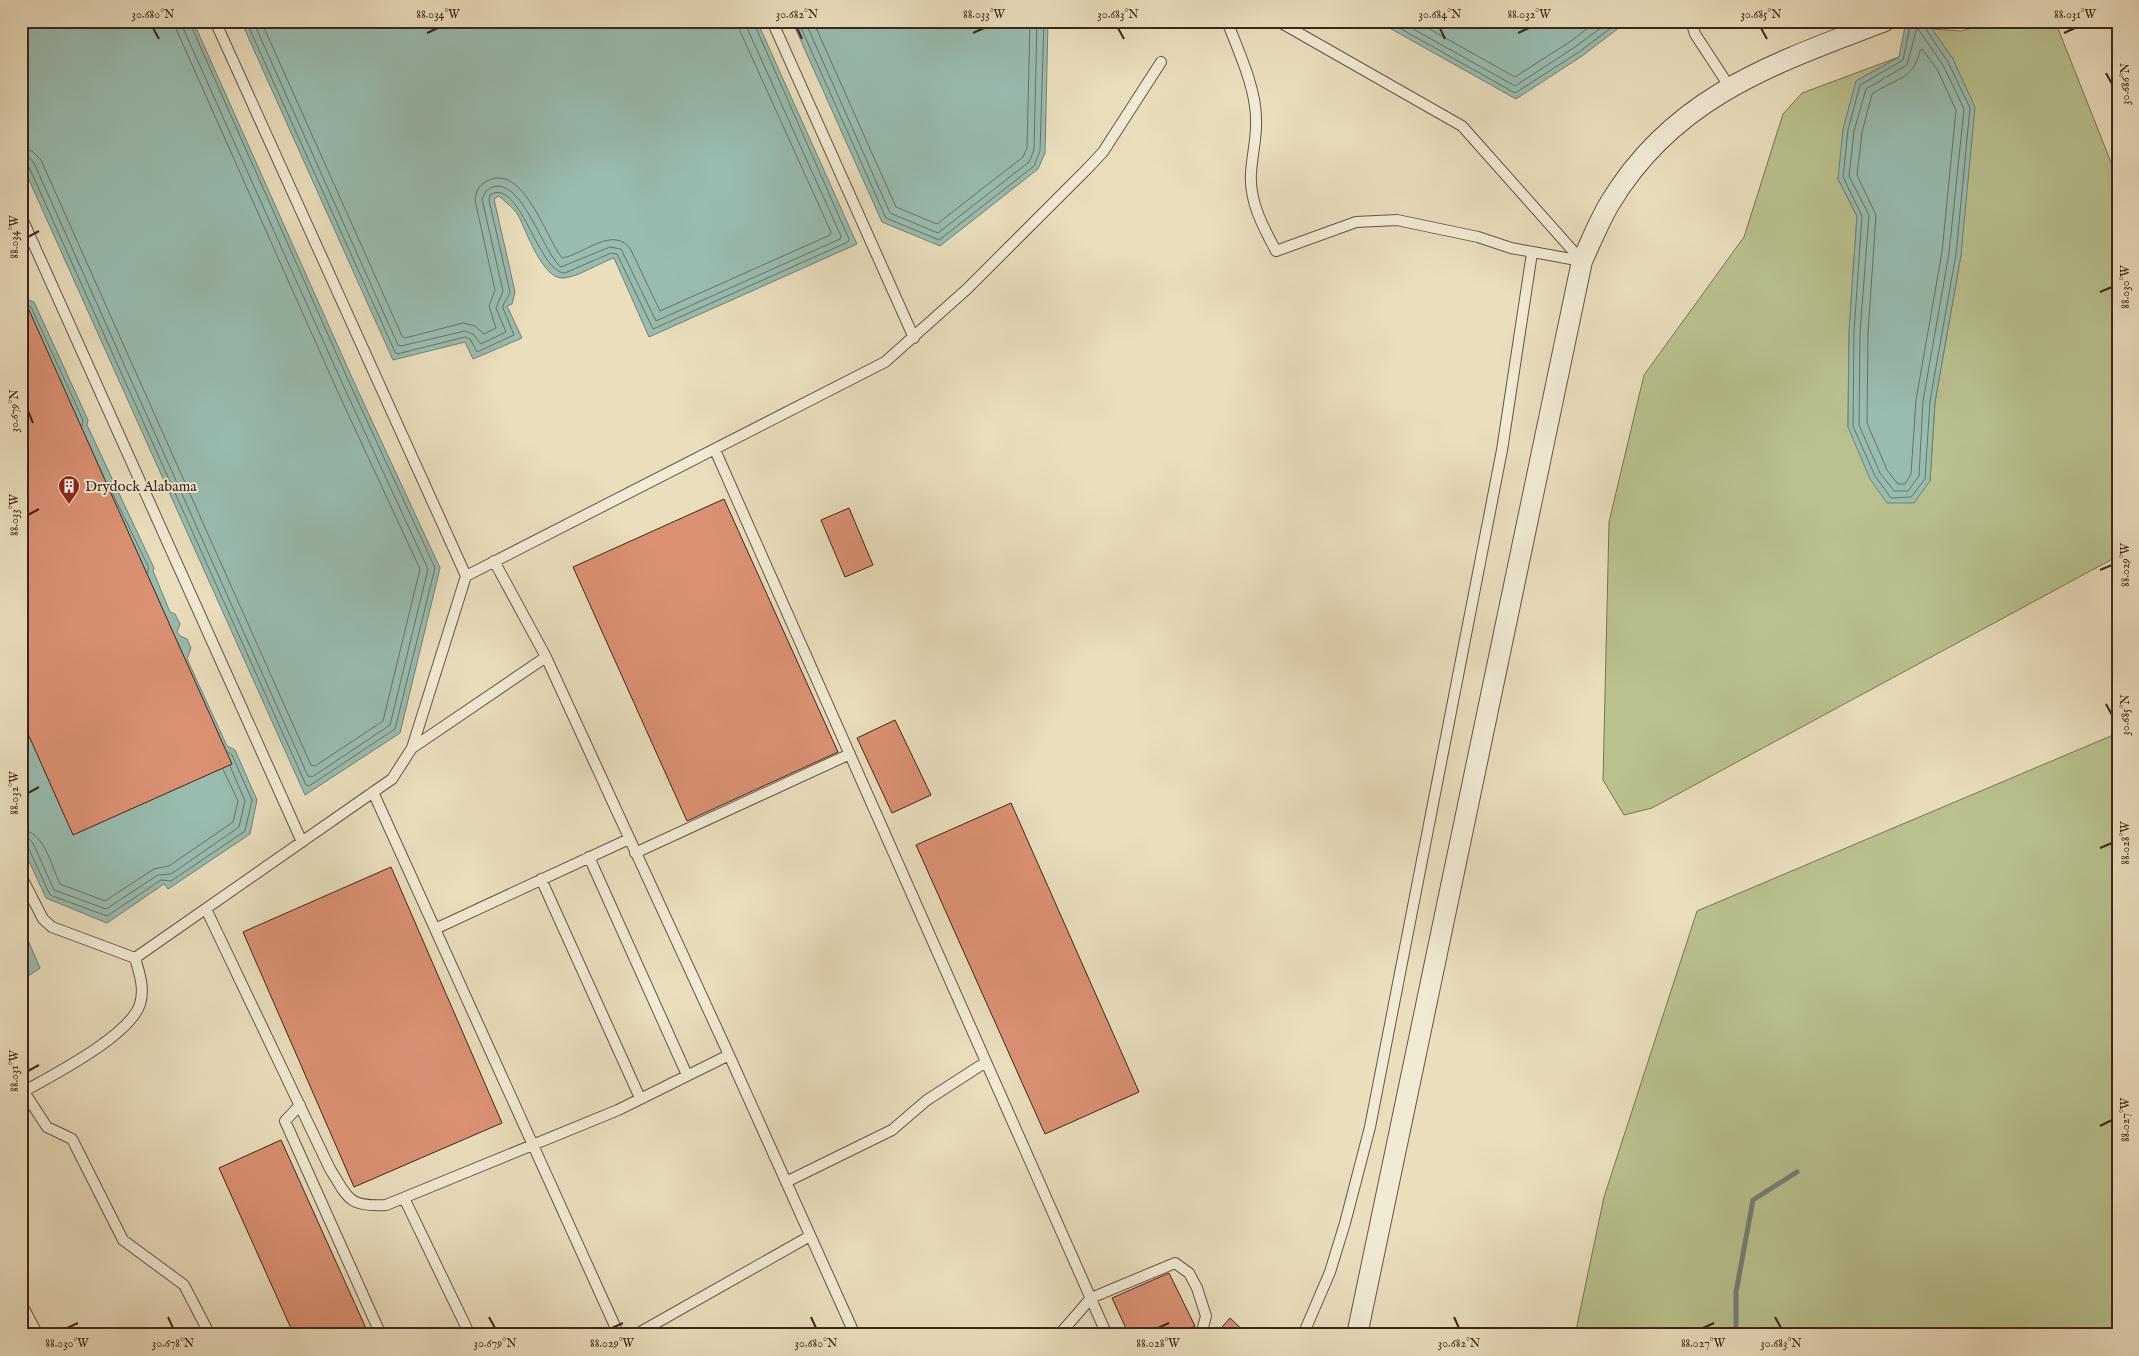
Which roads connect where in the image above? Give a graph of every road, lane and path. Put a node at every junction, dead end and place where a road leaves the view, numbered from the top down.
1 (215, 21) edge
2 (772, 21) edge
3 (1226, 21) edge
4 (1282, 21) edge
5 (1691, 21) edge
6 (1884, 21) edge
7 (1161, 62) dead end
8 (1730, 86) junction
9 (21, 216) edge
10 (1532, 253) junction
11 (1582, 261) junction
12 (914, 338) junction
13 (715, 450) junction
14 (494, 561) junction
15 (466, 576) junction
16 (546, 657) junction
17 (412, 748) junction
18 (850, 754) junction
19 (373, 792) junction
20 (629, 838) junction
21 (302, 842) junction
22 (635, 853) junction
23 (590, 857) junction
24 (21, 876) edge
25 (541, 879) junction
26 (206, 909) junction
27 (435, 929) junction
28 (135, 958) junction
29 (729, 1055) junction
30 (986, 1062) junction
31 (687, 1075) junction
32 (23, 1092) edge
33 (640, 1098) junction
34 (300, 1105) junction
35 (534, 1146) junction
36 (786, 1182) junction
37 (404, 1198) junction
38 (810, 1236) junction
39 (1091, 1298) junction
40 (21, 1303) edge
41 (38, 1335) edge
42 (210, 1335) edge
43 (381, 1335) edge
44 (470, 1335) edge
45 (619, 1335) edge
46 (635, 1335) edge
47 (855, 1335) edge
48 (1059, 1335) edge
49 (1107, 1335) edge
50 (1201, 1335) edge
51 (1303, 1335) edge
52 (1357, 1335) edge

1 - 15 lane
2 - 12 lane
3 - 10 lane
4 - 11 lane
5 - 8 lane
6 - 8 street
7 - 12 lane
8 - 11 street
9 - 21 lane
10 - 11 lane
10 - 51 lane
11 - 52 street
12 - 13 lane
13 - 14 lane
13 - 18 lane
14 - 15 lane
14 - 16 lane
15 - 17 lane
16 - 17 lane
16 - 20 lane
17 - 19 lane
18 - 22 lane
18 - 30 lane
19 - 21 lane
19 - 27 lane
20 - 22 lane
20 - 23 lane
21 - 26 lane
22 - 29 lane
23 - 25 lane
23 - 31 lane
24 - 28 lane
25 - 27 lane
25 - 33 lane
26 - 28 lane
26 - 34 lane
27 - 35 lane
28 - 32 lane
29 - 31 lane
29 - 36 lane
30 - 36 lane
30 - 39 lane
31 - 33 lane
32 - 42 lane
33 - 35 lane
34 - 37 lane
34 - 43 lane
35 - 37 lane
35 - 45 lane
36 - 38 lane
37 - 44 lane
38 - 46 lane
38 - 47 lane
39 - 48 lane
39 - 49 lane
39 - 50 lane
40 - 41 lane

